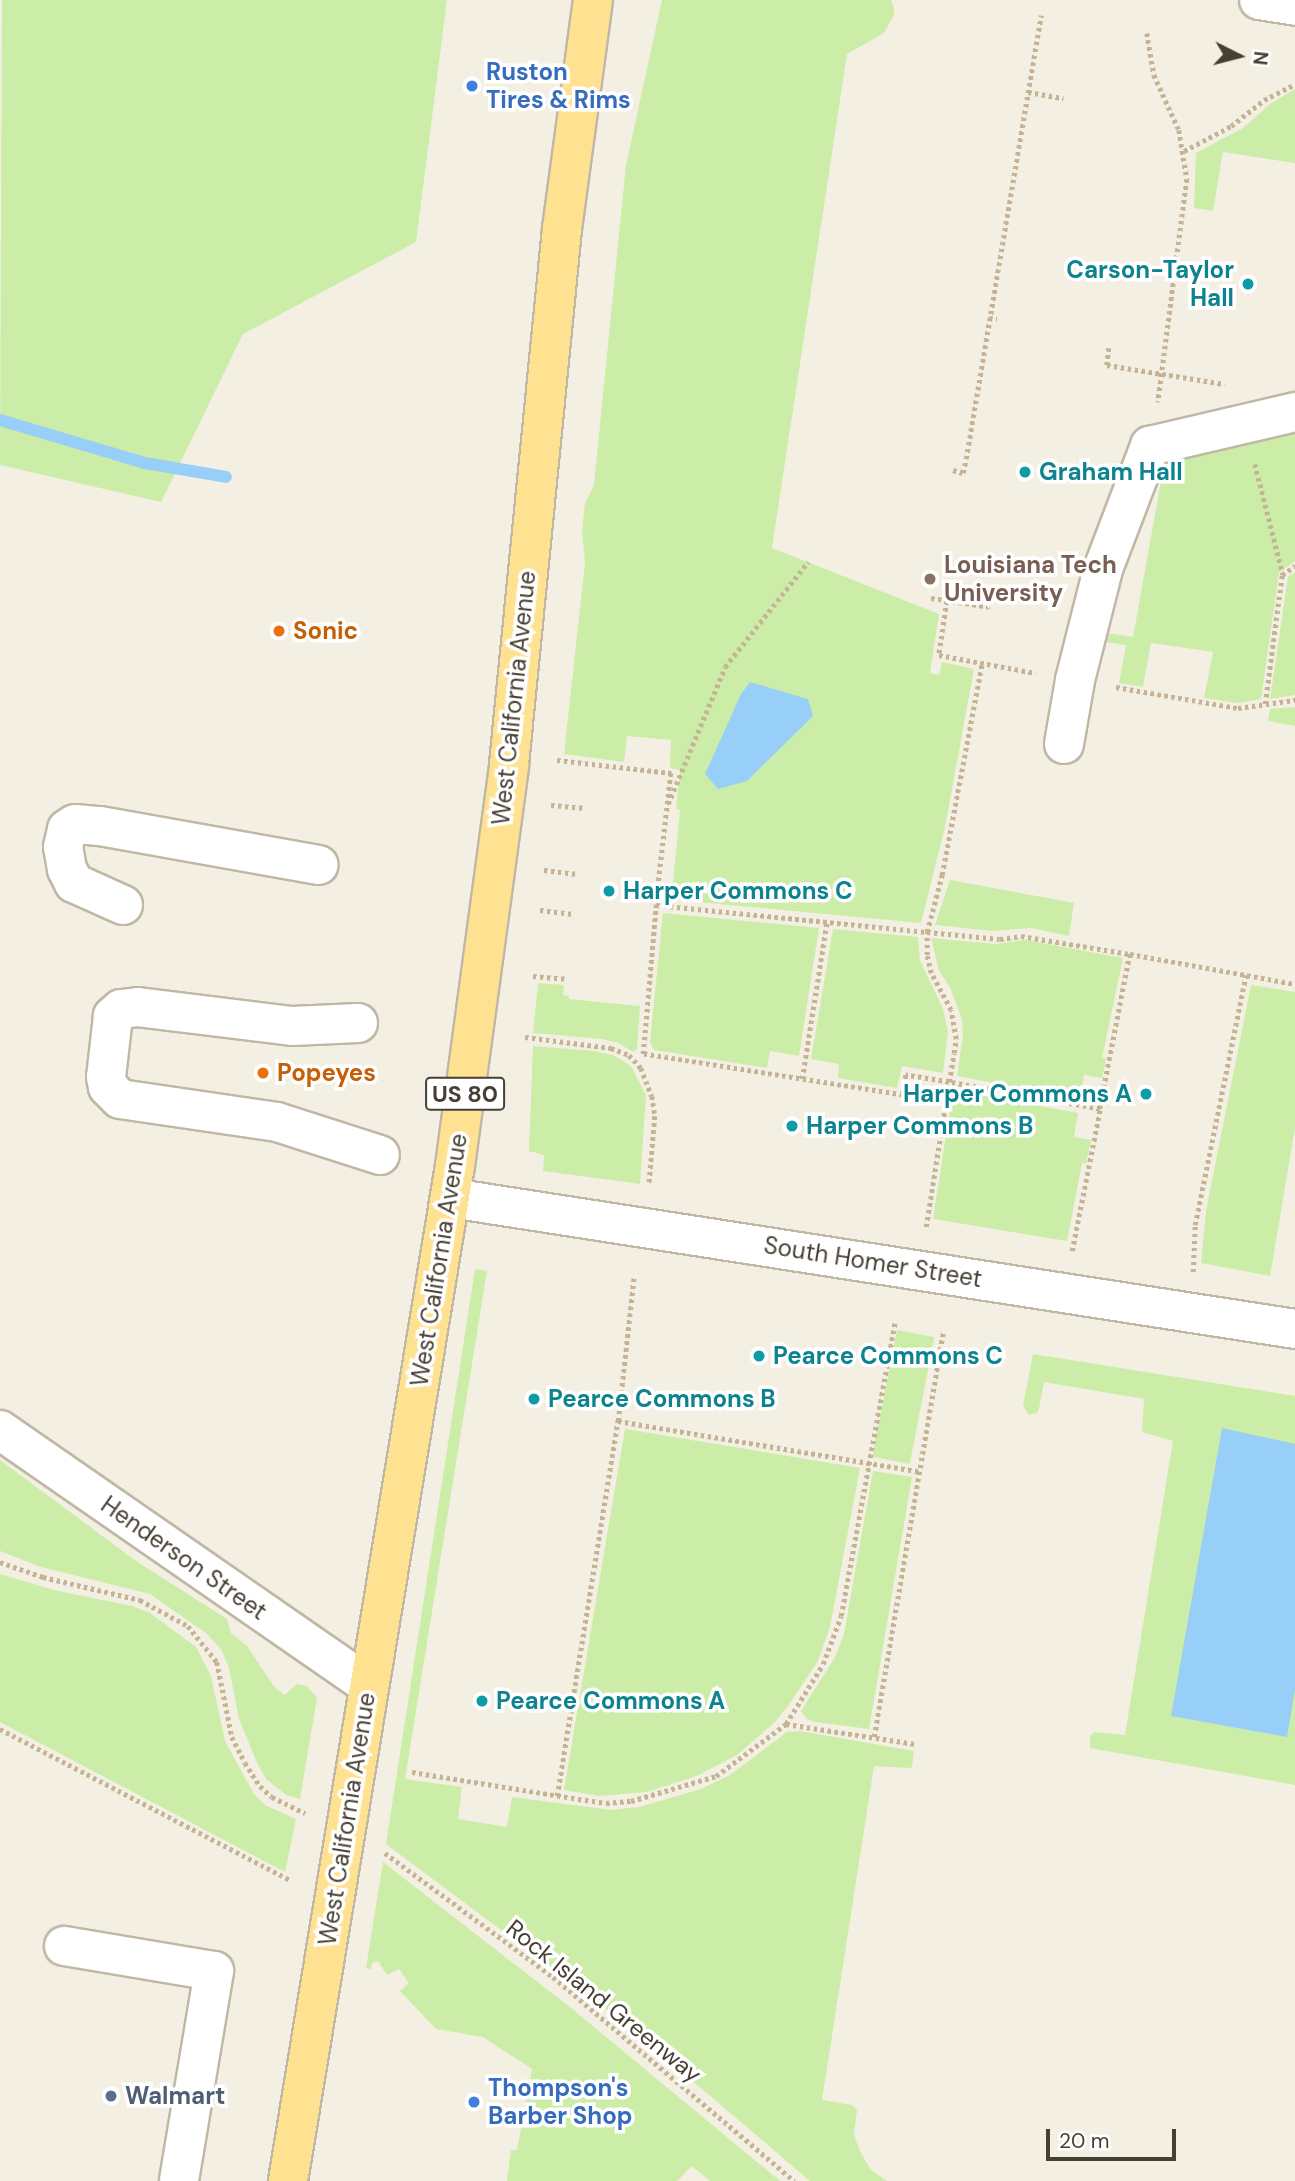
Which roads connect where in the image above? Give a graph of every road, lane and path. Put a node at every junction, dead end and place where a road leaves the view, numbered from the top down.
1 (593, 0) edge
2 (1259, 0) edge
3 (1295, 6) edge
4 (1041, 15) dead end
5 (1147, 33) dead end
6 (1295, 84) edge
7 (1028, 92) junction
8 (1063, 98) dead end
9 (1184, 151) junction
10 (989, 318) junction
11 (997, 319) dead end
12 (1109, 348) dead end
13 (1163, 376) junction
14 (1231, 385) dead end
15 (1295, 412) edge
16 (1247, 423) junction
17 (1150, 446) junction
18 (953, 470) dead end
19 (808, 562) dead end
20 (1295, 566) edge
21 (1283, 575) junction
22 (931, 598) dead end
23 (991, 607) dead end
24 (982, 664) dead end
25 (1265, 704) dead end
26 (1064, 744) dead end
27 (558, 760) dead end
28 (668, 804) junction
29 (551, 805) dead end
30 (585, 808) dead end
31 (319, 864) dead end
32 (544, 870) dead end
33 (577, 874) dead end
34 (124, 905) dead end
35 (656, 905) junction
36 (540, 911) dead end
37 (573, 914) dead end
38 (827, 921) junction
39 (927, 932) junction
40 (1130, 954) junction
41 (1246, 975) junction
42 (533, 976) dead end
43 (565, 979) dead end
44 (1295, 984) edge
45 (358, 1023) dead end
46 (526, 1037) dead end
47 (643, 1054) junction
48 (635, 1061) junction
49 (802, 1079) junction
50 (949, 1082) junction
51 (1100, 1109) junction
52 (380, 1155) dead end
53 (648, 1191) dead end
54 (451, 1198) junction
55 (926, 1227) dead end
56 (1072, 1251) dead end
57 (1193, 1272) dead end
58 (634, 1277) dead end
59 (895, 1322) dead end
60 (1295, 1329) edge
61 (943, 1332) dead end
62 (618, 1421) junction
63 (0, 1430) edge
64 (867, 1464) junction
65 (918, 1471) junction
66 (0, 1562) edge
67 (368, 1685) junction
68 (786, 1724) junction
69 (0, 1729) edge
70 (874, 1737) junction
71 (915, 1744) dead end
72 (412, 1772) dead end
73 (557, 1796) junction
74 (303, 1812) dead end
75 (388, 1855) dead end
76 (292, 1881) dead end
77 (64, 1946) dead end
78 (179, 2181) edge
79 (288, 2181) edge
80 (794, 2181) edge

1 - 54 main road, West California Avenue / US 80
2 - 3 street
4 - 7 path
5 - 9 path
6 - 9 path
7 - 8 path
7 - 10 path
9 - 13 path
10 - 11 path
10 - 18 path
12 - 13 path
13 - 14 path
13 - 17 path
15 - 16 street
16 - 17 street
16 - 21 path
17 - 26 street
19 - 28 path
20 - 21 path
21 - 25 path
22 - 23 path
24 - 39 path
27 - 28 path
28 - 35 path
29 - 30 path
31 - 34 street
32 - 33 path
35 - 38 path
35 - 47 path
36 - 37 path
38 - 39 path
38 - 49 path
39 - 40 path
39 - 50 path
40 - 41 path
40 - 51 path
41 - 44 path
41 - 57 path
42 - 43 path
45 - 52 street
46 - 48 path
47 - 48 path
47 - 49 path
48 - 53 path
49 - 50 path
50 - 51 path
50 - 55 path
51 - 56 path
54 - 60 street, South Homer Street
54 - 67 main road, West California Avenue / US 80
58 - 62 path
59 - 64 path
61 - 65 path
62 - 64 path
62 - 73 path
63 - 67 street, Henderson Street
64 - 65 path
64 - 68 path
65 - 70 path
66 - 74 path
67 - 79 main road, West California Avenue / US 80
68 - 70 path
68 - 73 path
69 - 76 path
70 - 71 path
72 - 73 path
75 - 80 path, Rock Island Greenway
77 - 78 street

